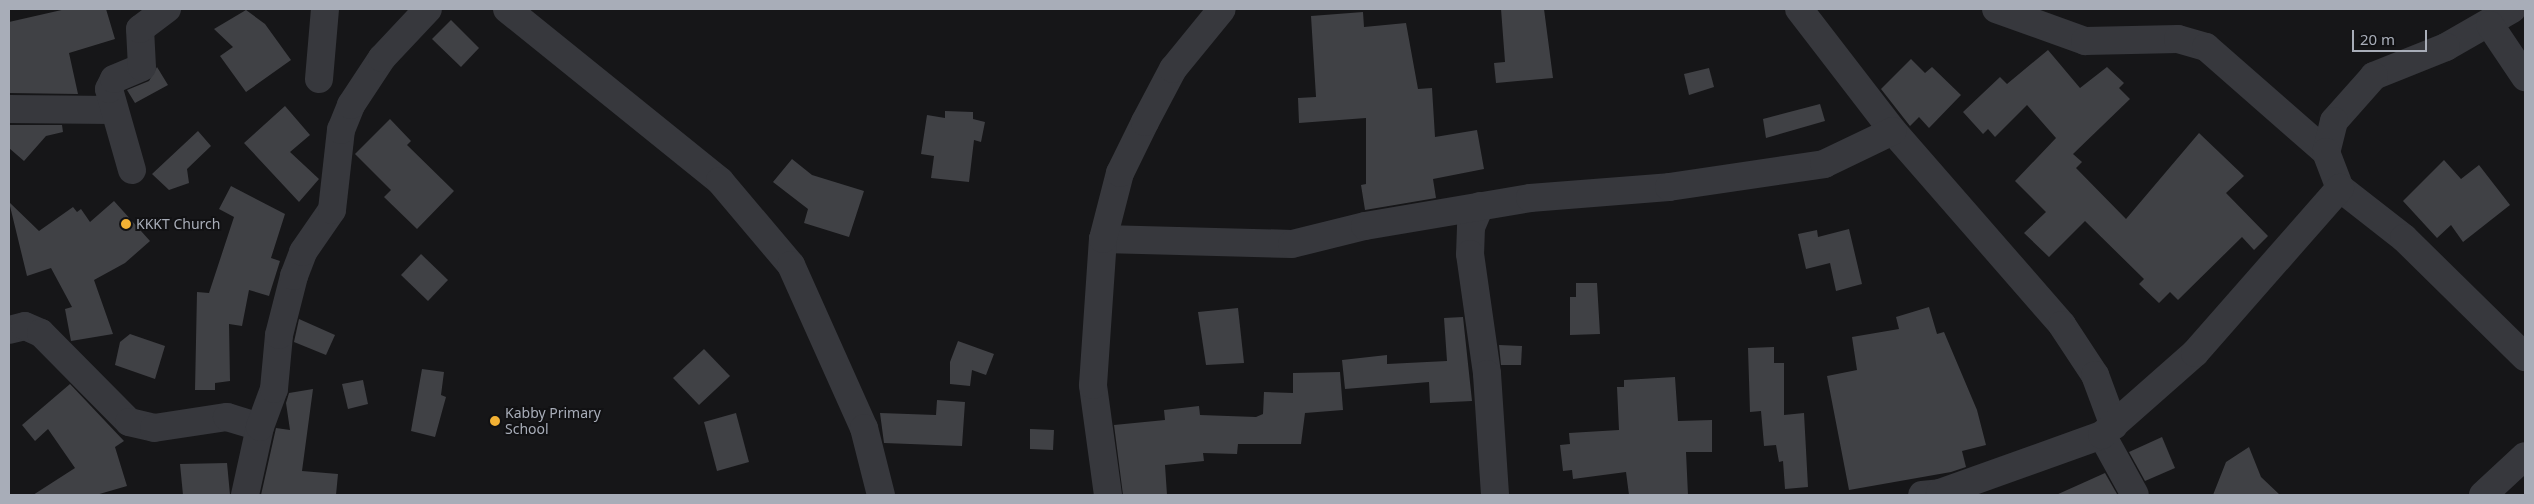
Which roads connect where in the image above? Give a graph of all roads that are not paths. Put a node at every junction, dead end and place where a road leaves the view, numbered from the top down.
1 (167, 9) edge
2 (428, 9) edge
3 (506, 9) edge
4 (1222, 9) edge
5 (1798, 9) edge
6 (1996, 9) edge
7 (2512, 9) edge
8 (326, 10) edge
9 (2490, 25) junction
10 (2525, 77) edge
11 (318, 78) dead end
12 (9, 109) edge
13 (112, 110) junction
14 (1893, 131) junction
15 (2326, 152) junction
16 (132, 170) dead end
17 (2340, 188) junction
18 (1480, 206) junction
19 (1103, 239) junction
20 (9, 330) edge
21 (2525, 357) edge
22 (260, 427) junction
23 (2108, 430) junction
24 (2525, 456) edge
25 (245, 495) edge
26 (881, 495) edge
27 (1108, 495) edge
28 (1495, 495) edge
29 (1922, 495) edge
30 (2135, 495) edge
31 (2483, 495) edge

1 - 13 street
2 - 22 street
3 - 26 street
4 - 19 street
5 - 14 street
6 - 15 street
7 - 9 street
8 - 11 street
9 - 10 street
9 - 15 street
12 - 13 street
13 - 16 street
14 - 18 street
14 - 23 street
15 - 17 street
17 - 21 street
17 - 23 street
18 - 19 street
18 - 28 street
19 - 27 street
20 - 22 street
22 - 25 street
23 - 29 street
23 - 30 street
24 - 31 street

